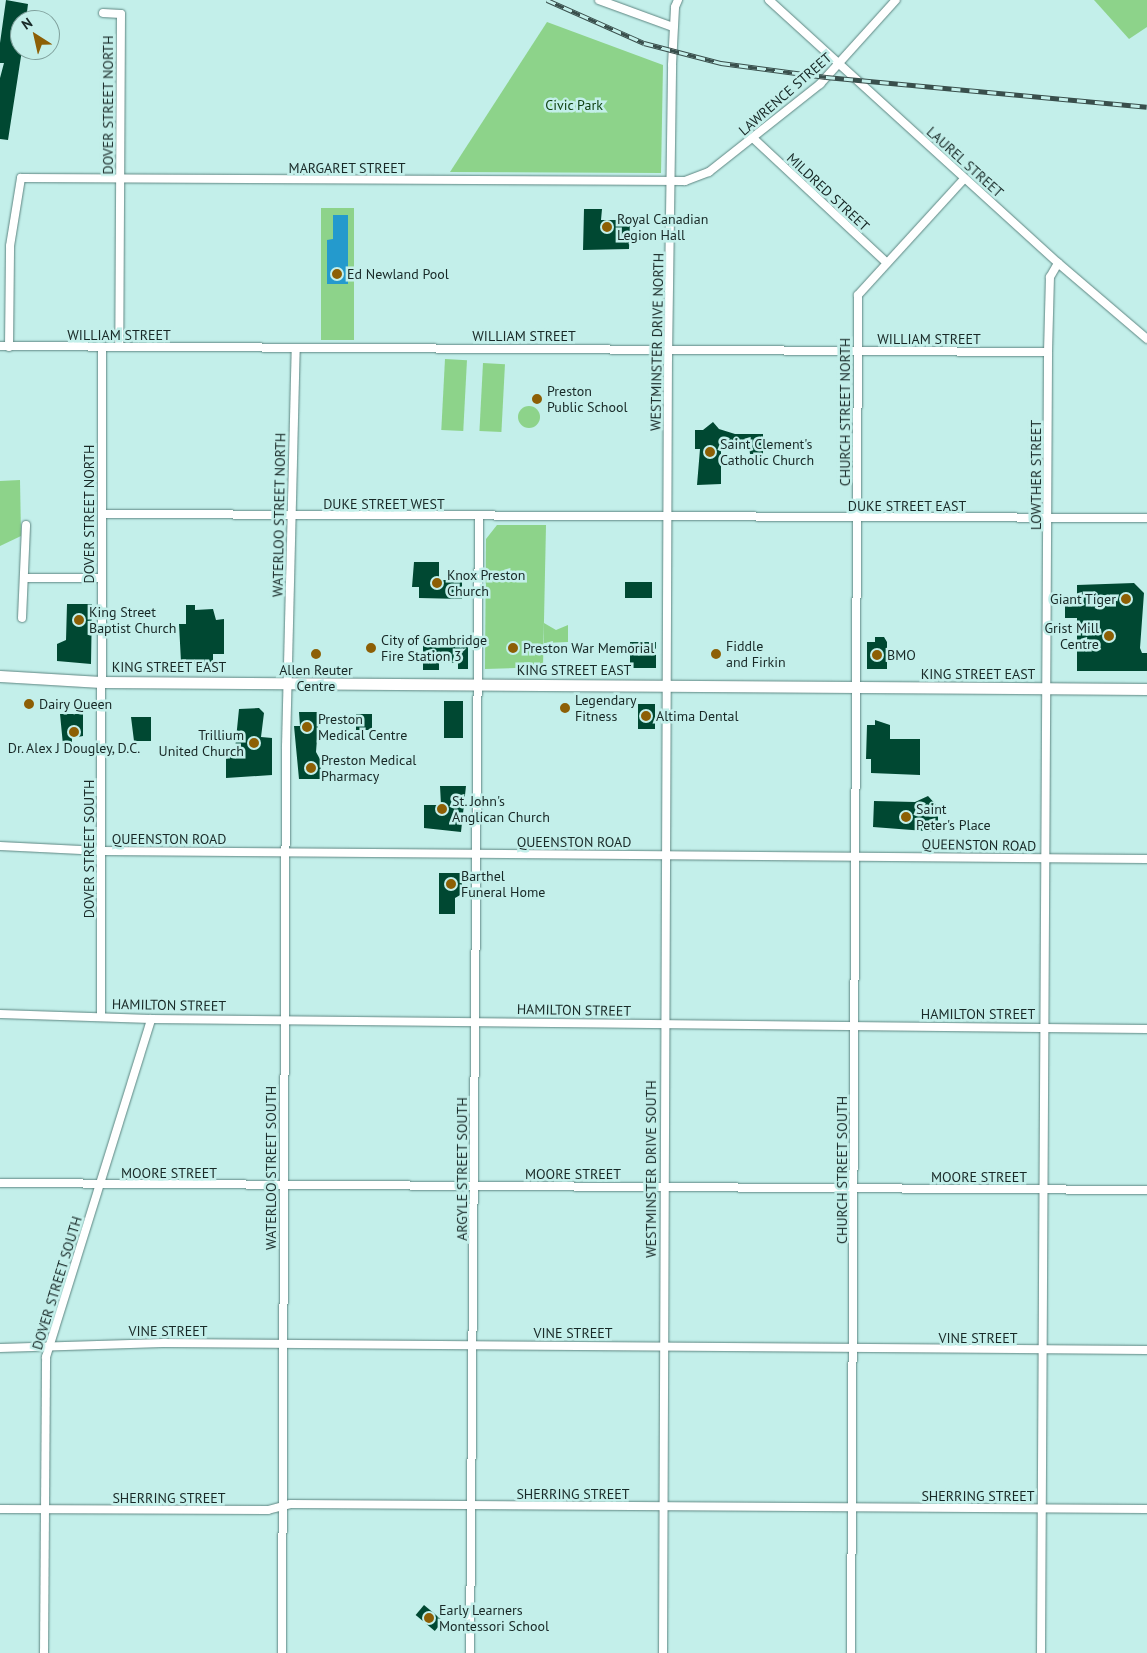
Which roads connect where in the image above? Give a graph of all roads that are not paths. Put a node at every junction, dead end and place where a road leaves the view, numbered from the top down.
1 (599, 0) edge
2 (678, 0) edge
3 (769, 0) edge
4 (896, 0) edge
5 (103, 12) dead end
6 (673, 27) junction
7 (839, 64) junction
8 (754, 139) junction
9 (964, 179) junction
10 (120, 180) junction
11 (673, 183) junction
12 (886, 262) junction
13 (1058, 263) junction
14 (1147, 339) edge
15 (0, 346) edge
16 (9, 347) junction
17 (102, 347) junction
18 (119, 347) junction
19 (296, 348) junction
20 (669, 350) junction
21 (858, 352) junction
22 (1048, 352) junction
23 (102, 514) junction
24 (291, 516) junction
25 (479, 517) junction
26 (667, 518) junction
27 (857, 518) junction
28 (1049, 518) junction
29 (1147, 518) edge
30 (26, 525) dead end
31 (24, 578) junction
32 (101, 578) junction
33 (22, 618) dead end
34 (0, 676) edge
35 (101, 682) junction
36 (288, 683) junction
37 (478, 684) junction
38 (666, 685) junction
39 (857, 687) junction
40 (1048, 689) junction
41 (1147, 689) edge
42 (0, 846) edge
43 (101, 851) junction
44 (285, 852) junction
45 (476, 854) junction
46 (666, 855) junction
47 (856, 857) junction
48 (1046, 859) junction
49 (1147, 859) edge
50 (0, 1014) edge
51 (101, 1016) junction
52 (151, 1019) junction
53 (284, 1019) junction
54 (474, 1021) junction
55 (664, 1024) junction
56 (855, 1026) junction
57 (1044, 1026) junction
58 (1147, 1029) edge
59 (0, 1183) edge
60 (100, 1185) junction
61 (284, 1186) junction
62 (664, 1186) junction
63 (475, 1187) junction
64 (854, 1189) junction
65 (1044, 1190) junction
66 (1147, 1190) edge
67 (282, 1345) junction
68 (48, 1346) junction
69 (472, 1346) junction
70 (663, 1346) junction
71 (0, 1348) edge
72 (853, 1350) junction
73 (1040, 1350) junction
74 (1147, 1350) edge
75 (472, 1506) junction
76 (280, 1507) junction
77 (664, 1507) junction
78 (852, 1508) junction
79 (1040, 1508) junction
80 (0, 1509) edge
81 (1147, 1509) edge
82 (45, 1510) junction
83 (44, 1653) edge
84 (282, 1653) edge
85 (470, 1653) edge
86 (663, 1653) edge
87 (851, 1653) edge
88 (1041, 1653) edge

1 - 6 street
2 - 6 street, WESTMINSTER DRIVE NORTH
3 - 7 street, LAUREL STREET
4 - 7 street, LAWRENCE STREET
5 - 10 street, DOVER STREET NORTH
6 - 11 street, WESTMINSTER DRIVE NORTH
7 - 8 street, LAWRENCE STREET
7 - 9 street, LAUREL STREET
8 - 11 street, LAWRENCE STREET
8 - 12 street, MILDRED STREET
9 - 12 street, CHURCH STREET NORTH
9 - 13 street, LAUREL STREET
10 - 11 street, MARGARET STREET
10 - 16 street, MARGARET STREET
10 - 18 street, DOVER STREET NORTH
11 - 20 street, WESTMINSTER DRIVE NORTH
12 - 21 street, CHURCH STREET NORTH
13 - 14 street, LAUREL STREET
13 - 22 street, LOWTHER STREET
15 - 16 street, WILLIAM STREET
16 - 17 street, WILLIAM STREET
17 - 18 street, WILLIAM STREET
17 - 23 street, DOVER STREET NORTH
18 - 19 street, WILLIAM STREET
19 - 20 street, WILLIAM STREET
19 - 24 street, WATERLOO STREET NORTH
20 - 21 street, WILLIAM STREET
20 - 26 street, WESTMINSTER DRIVE NORTH
21 - 22 street, WILLIAM STREET
21 - 27 street, CHURCH STREET NORTH
22 - 28 street, LOWTHER STREET
23 - 24 street, DUKE STREET WEST
23 - 32 street, DOVER STREET NORTH
24 - 25 street, DUKE STREET WEST
24 - 36 street, WATERLOO STREET NORTH
25 - 26 street, DUKE STREET WEST
25 - 37 street, ARGYLE STREET SOUTH
26 - 27 street, DUKE STREET EAST
26 - 38 street, WESTMINSTER DRIVE NORTH
27 - 28 street, DUKE STREET EAST
27 - 39 street, CHURCH STREET NORTH
28 - 29 street, DUKE STREET EAST
28 - 40 street, LOWTHER STREET
30 - 31 street
31 - 32 street
31 - 33 street
32 - 35 street, DOVER STREET NORTH
34 - 35 main road, KING STREET EAST
35 - 36 main road, KING STREET EAST
35 - 43 street, DOVER STREET SOUTH
36 - 37 main road, KING STREET EAST
36 - 44 street, WATERLOO STREET SOUTH
37 - 38 main road, KING STREET EAST
37 - 45 street, ARGYLE STREET SOUTH
38 - 39 main road, KING STREET EAST
38 - 46 street, WESTMINSTER DRIVE SOUTH
39 - 40 main road, KING STREET EAST
39 - 47 street, CHURCH STREET SOUTH
40 - 41 main road, KING STREET EAST
40 - 48 street, LOWTHER STREET
42 - 43 street, QUEENSTON ROAD
43 - 44 street, QUEENSTON ROAD
43 - 51 street, DOVER STREET SOUTH
44 - 45 street, QUEENSTON ROAD
44 - 53 street, WATERLOO STREET SOUTH
45 - 46 street, QUEENSTON ROAD
45 - 54 street, ARGYLE STREET SOUTH
46 - 47 street, QUEENSTON ROAD
46 - 55 street, WESTMINSTER DRIVE SOUTH
47 - 48 street, QUEENSTON ROAD
47 - 56 street, CHURCH STREET SOUTH
48 - 49 street, QUEENSTON ROAD
48 - 57 street, LOWTHER STREET
50 - 51 street, HAMILTON STREET
51 - 52 street, HAMILTON STREET
52 - 53 street, HAMILTON STREET
52 - 60 street, DOVER STREET SOUTH
53 - 54 street, HAMILTON STREET
53 - 61 street, WATERLOO STREET SOUTH
54 - 55 street, HAMILTON STREET
54 - 63 street, ARGYLE STREET SOUTH
55 - 56 street, HAMILTON STREET
55 - 62 street, WESTMINSTER DRIVE SOUTH
56 - 57 street, HAMILTON STREET
56 - 64 street, CHURCH STREET SOUTH
57 - 58 street, HAMILTON STREET
57 - 65 street, LOWTHER STREET
59 - 60 street, MOORE STREET
60 - 61 street, MOORE STREET
60 - 68 street, DOVER STREET SOUTH
61 - 63 street, MOORE STREET
61 - 67 street, WATERLOO STREET SOUTH
62 - 63 street, MOORE STREET
62 - 64 street, MOORE STREET
62 - 70 street, WESTMINSTER DRIVE SOUTH
63 - 69 street, ARGYLE STREET SOUTH
64 - 65 street, MOORE STREET
64 - 72 street, CHURCH STREET SOUTH
65 - 66 street, MOORE STREET
65 - 73 street, LOWTHER STREET
67 - 68 street, VINE STREET
67 - 69 street, VINE STREET
67 - 76 street, WATERLOO STREET SOUTH
68 - 71 street, VINE STREET
68 - 82 street, DOVER STREET SOUTH
69 - 70 street, VINE STREET
69 - 75 street, ARGYLE STREET SOUTH
70 - 72 street, VINE STREET
70 - 77 street, WESTMINSTER DRIVE SOUTH
72 - 73 street, VINE STREET
72 - 78 street, CHURCH STREET SOUTH
73 - 74 street, VINE STREET
73 - 79 street, LOWTHER STREET
75 - 76 street, SHERRING STREET
75 - 77 street, SHERRING STREET
75 - 85 street, ARGYLE STREET SOUTH
76 - 82 street, SHERRING STREET
76 - 84 street, WATERLOO STREET SOUTH
77 - 78 street, SHERRING STREET
77 - 86 street, WESTMINSTER DRIVE SOUTH
78 - 79 street, SHERRING STREET
78 - 87 street, CHURCH STREET SOUTH
79 - 81 street, SHERRING STREET
79 - 88 street, LOWTHER STREET
80 - 82 street, SHERRING STREET
82 - 83 street, DOVER STREET SOUTH

